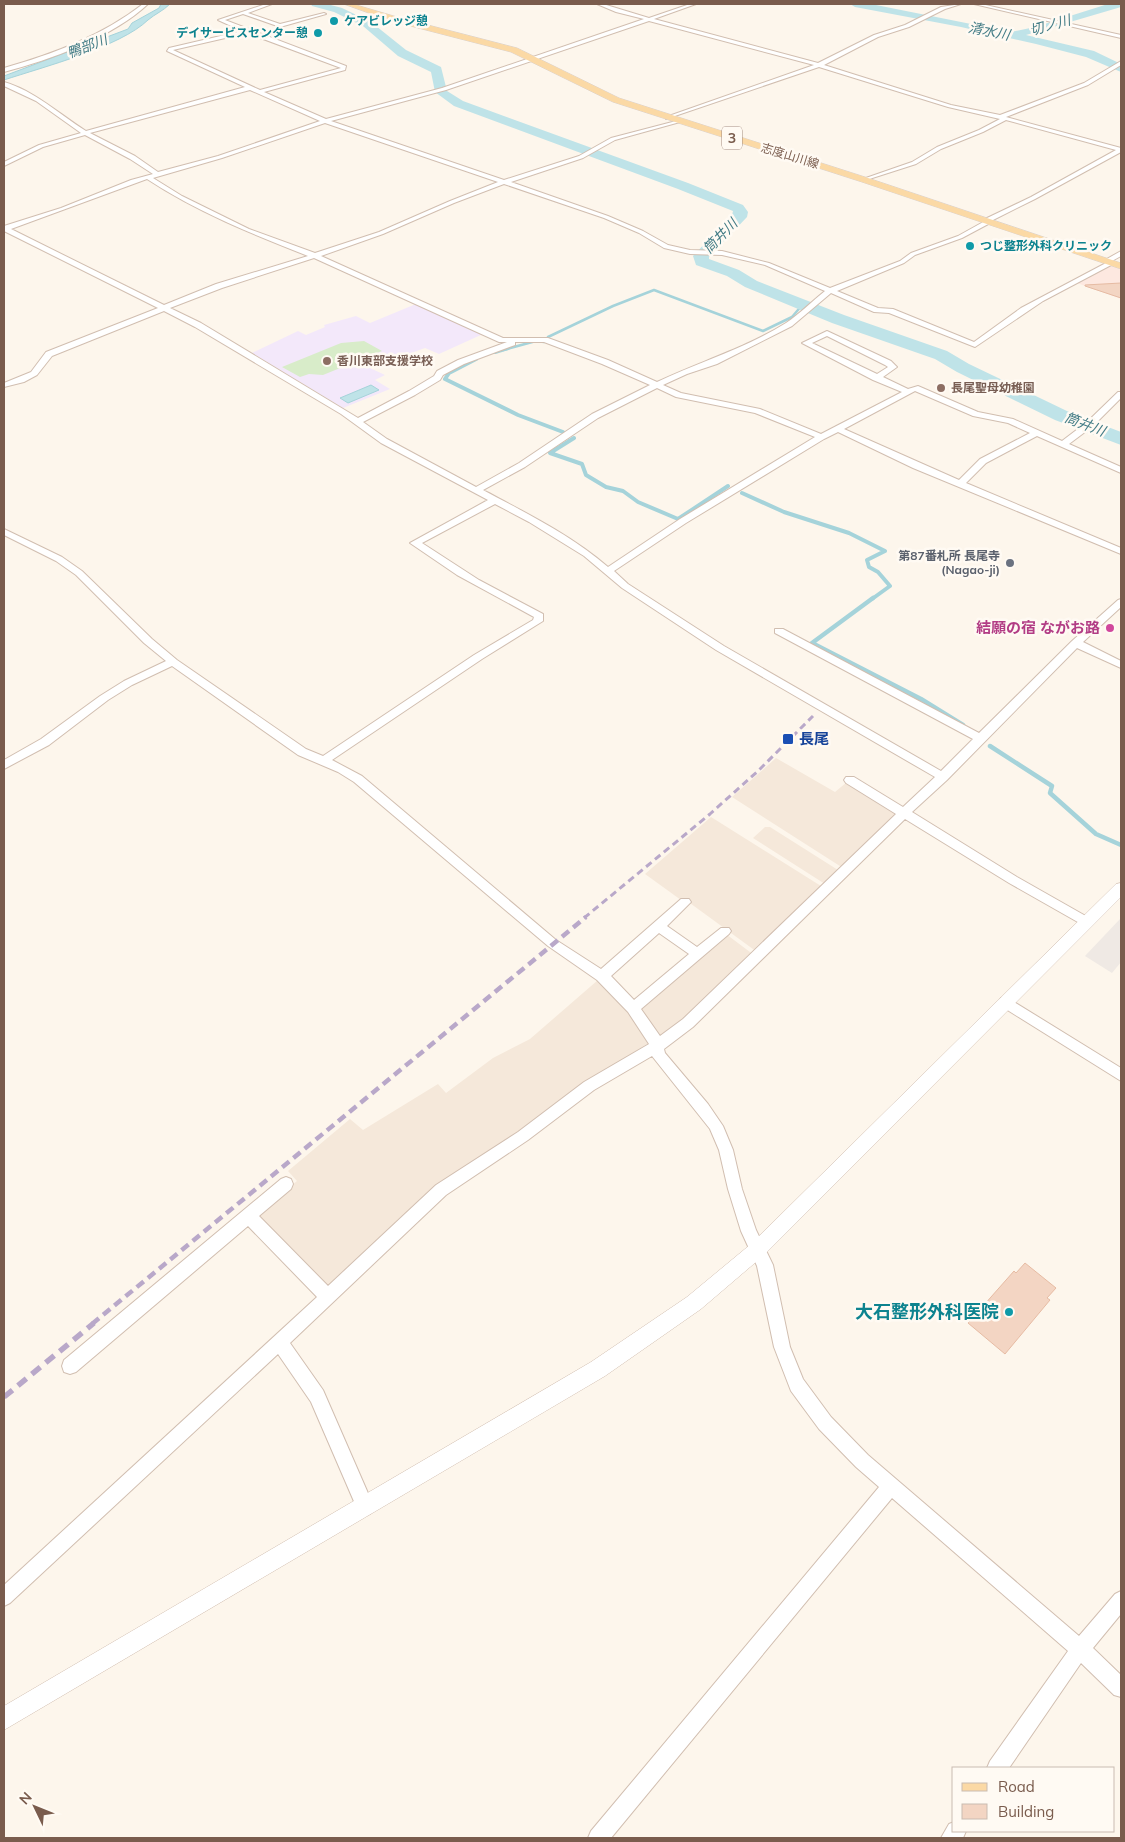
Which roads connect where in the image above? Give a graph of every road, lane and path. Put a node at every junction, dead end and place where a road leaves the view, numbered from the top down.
1 (146, 4) edge
2 (270, 4) edge
3 (347, 4) edge
4 (599, 4) edge
5 (694, 4) edge
6 (959, 4) edge
7 (976, 4) edge
8 (242, 12) junction
9 (324, 14) dead end
10 (648, 19) junction
11 (247, 31) junction
12 (1121, 37) edge
13 (532, 58) junction
14 (819, 65) junction
15 (1119, 65) edge
16 (4, 70) edge
17 (4, 84) edge
18 (249, 88) junction
19 (258, 92) junction
20 (1002, 117) junction
21 (668, 118) junction
22 (678, 121) junction
23 (325, 122) junction
24 (86, 133) junction
25 (1121, 150) edge
26 (4, 164) edge
27 (158, 175) junction
28 (149, 178) junction
29 (865, 180) junction
30 (502, 183) junction
31 (988, 221) junction
32 (4, 228) edge
33 (1121, 253) edge
34 (313, 255) junction
35 (1109, 262) junction
36 (1121, 266) edge
37 (829, 291) junction
38 (164, 309) junction
39 (514, 342) junction
40 (876, 378) junction
41 (4, 385) edge
42 (657, 385) junction
43 (908, 392) junction
44 (1121, 394) edge
45 (357, 422) junction
46 (838, 429) junction
47 (1036, 433) junction
48 (821, 437) junction
49 (1062, 445) junction
50 (1121, 470) edge
51 (960, 484) junction
52 (477, 490) junction
53 (495, 500) junction
54 (4, 532) edge
55 (1121, 552) edge
56 (607, 571) junction
57 (1121, 602) edge
58 (779, 631) dead end
59 (1076, 643) junction
60 (174, 662) junction
61 (1121, 665) edge
62 (981, 739) junction
63 (323, 762) junction
64 (4, 765) edge
65 (943, 777) junction
66 (850, 780) dead end
67 (905, 812) junction
68 (1121, 888) edge
69 (685, 902) dead end
70 (1087, 922) junction
71 (658, 926) junction
72 (725, 931) dead end
73 (698, 954) junction
74 (602, 976) junction
75 (1006, 1002) junction
76 (633, 1008) junction
77 (657, 1046) junction
78 (1121, 1075) edge
79 (286, 1184) dead end
80 (248, 1216) junction
81 (757, 1250) junction
82 (328, 1297) junction
83 (280, 1342) junction
84 (70, 1366) dead end
85 (891, 1486) junction
86 (365, 1506) junction
87 (4, 1597) edge
88 (1121, 1600) edge
89 (1080, 1649) junction
90 (1121, 1688) edge
91 (4, 1718) edge
92 (998, 1767) edge
93 (598, 1838) edge

1 - 16 street
2 - 8 street
3 - 13 main road, 志度山川線 / 3
4 - 10 street
5 - 10 street
6 - 14 street
7 - 12 street
8 - 9 street
8 - 11 street
10 - 13 street
10 - 14 street
11 - 18 street
11 - 19 street
13 - 21 main road, 志度山川線 / 3
13 - 23 street
14 - 20 street
14 - 21 street
15 - 20 street
17 - 24 street
18 - 19 street
18 - 24 street
19 - 23 street
20 - 25 street
20 - 29 street
21 - 22 main road, 志度山川線 / 3
22 - 29 main road, 志度山川線 / 3
22 - 30 street
23 - 27 street
23 - 30 street
24 - 26 street
24 - 27 street
25 - 31 street
27 - 28 street
28 - 32 street
28 - 34 street
29 - 31 main road, 志度山川線 / 3
30 - 34 street
30 - 37 street
31 - 35 main road, 志度山川線 / 3
31 - 37 street
32 - 38 street
33 - 35 street
34 - 38 street
34 - 39 street
35 - 36 main road, 志度山川線 / 3
35 - 37 street
37 - 42 street
38 - 41 street
38 - 45 street
39 - 42 street
39 - 45 street
40 - 40 street
40 - 43 street
42 - 48 street
42 - 52 street
43 - 46 street
43 - 47 street
44 - 49 street
45 - 52 street
46 - 48 street
46 - 51 street
47 - 49 street
47 - 51 street
48 - 56 street
49 - 50 street
51 - 55 street
52 - 53 street
53 - 56 street
53 - 63 street
54 - 60 street
56 - 65 street
57 - 59 street
58 - 62 street
59 - 61 street
59 - 62 street
60 - 63 street
60 - 64 street
62 - 65 street
63 - 74 street
65 - 67 street
66 - 67 street
67 - 70 street
67 - 77 street
68 - 70 street
69 - 71 street
70 - 75 street
71 - 73 street
71 - 74 street
72 - 73 street
73 - 76 street
74 - 76 street
75 - 78 street
75 - 81 street
76 - 77 street
77 - 81 street
77 - 82 street
79 - 80 street
80 - 82 street
80 - 84 street
81 - 85 street
81 - 86 street
82 - 83 street
83 - 86 street
83 - 87 street
85 - 89 street
85 - 93 street
86 - 91 street
88 - 89 street
89 - 90 street
89 - 92 street

